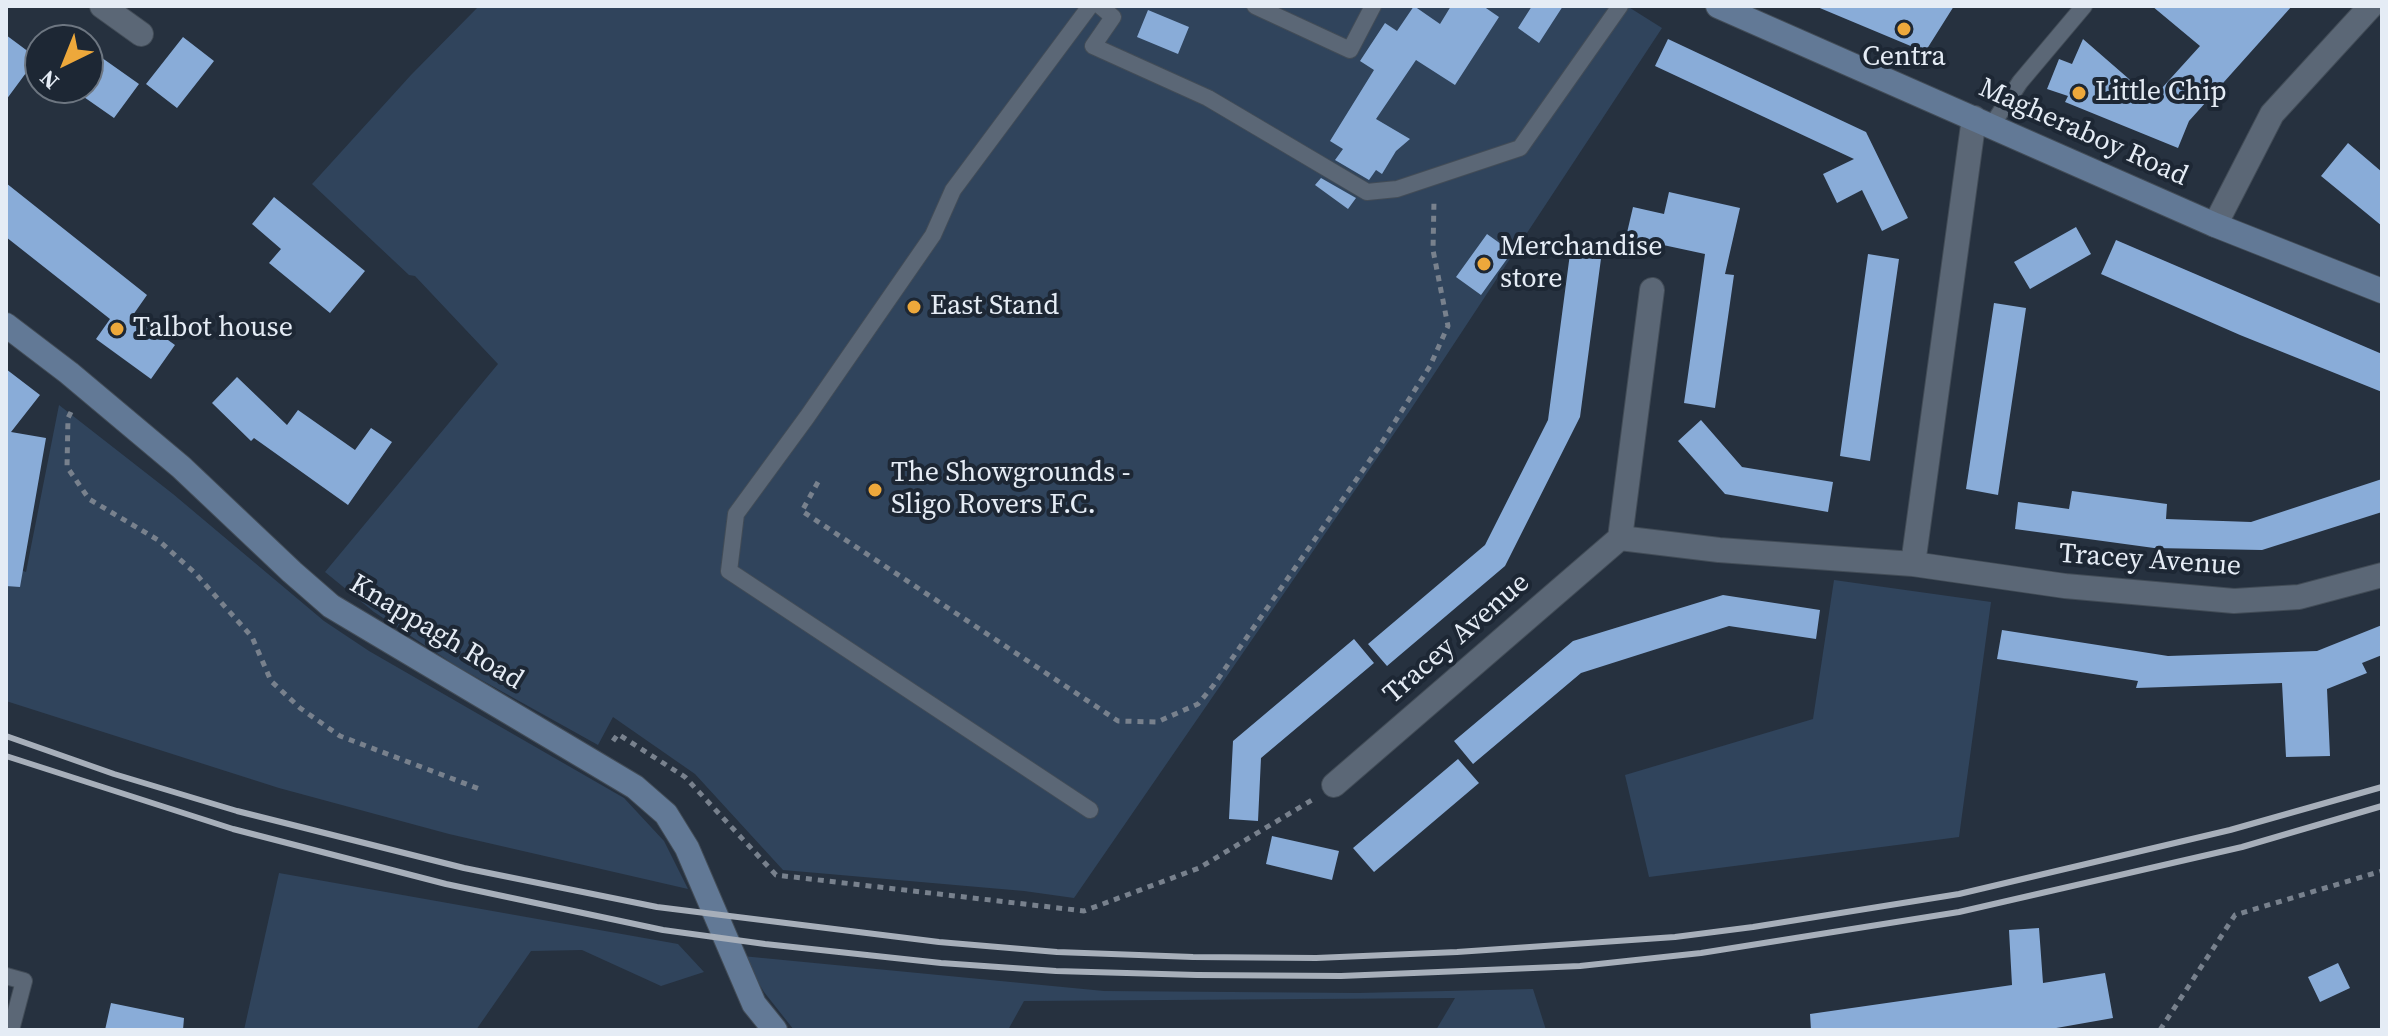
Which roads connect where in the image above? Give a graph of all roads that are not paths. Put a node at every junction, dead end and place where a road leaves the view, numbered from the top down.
1 (102, 6) edge
2 (1090, 6) edge
3 (1100, 6) edge
4 (1255, 6) edge
5 (1373, 6) edge
6 (1620, 6) edge
7 (1718, 6) edge
8 (2084, 6) edge
9 (2371, 6) edge
10 (141, 34) dead end
11 (1983, 121) junction
12 (2215, 225) junction
13 (1652, 290) dead end
14 (2382, 291) edge
15 (6, 325) edge
16 (1620, 538) junction
17 (1913, 564) junction
18 (2382, 575) edge
19 (1334, 785) road end
20 (1090, 810) dead end
21 (6, 976) edge
22 (11, 1030) edge
23 (775, 1030) edge

1 - 10 street
2 - 20 lane
3 - 6 lane
4 - 5 lane
7 - 11 main road, Magheraboy Road
8 - 11 lane
9 - 12 street
11 - 12 main road, Magheraboy Road
11 - 17 street
12 - 14 main road, Magheraboy Road
13 - 16 street
15 - 23 main road, Knappagh Road
16 - 17 street, Tracey Avenue
16 - 19 street, Tracey Avenue
17 - 18 street, Tracey Avenue
21 - 22 lane

